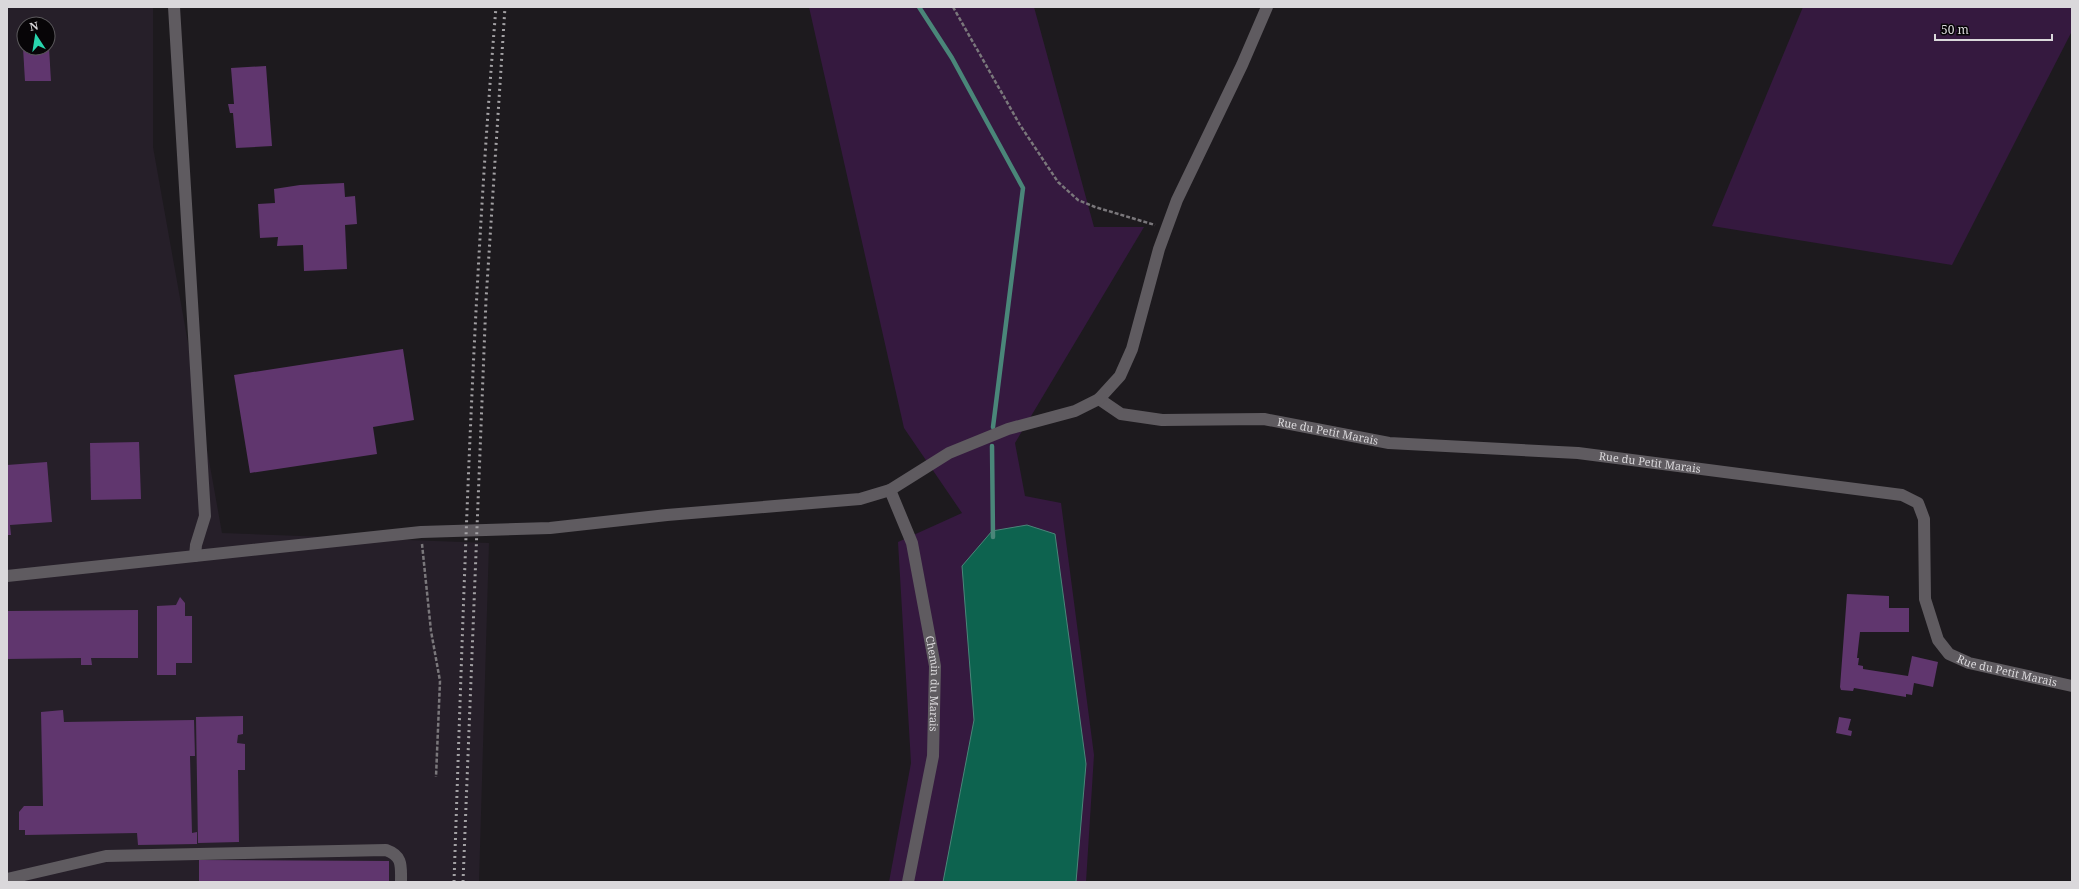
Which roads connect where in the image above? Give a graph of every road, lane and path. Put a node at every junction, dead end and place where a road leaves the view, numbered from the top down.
1 (174, 7) edge
2 (954, 7) edge
3 (1267, 7) edge
4 (1167, 228) junction
5 (1099, 399) junction
6 (890, 490) junction
7 (421, 532) junction
8 (194, 556) junction
9 (7, 576) edge
10 (2072, 686) edge
11 (436, 777) dead end
12 (10, 880) edge
13 (401, 882) edge
14 (908, 882) edge

1 - 8 street
2 - 4 path
3 - 4 street
4 - 5 street
5 - 6 street
5 - 10 street, Rue du Petit Marais
6 - 7 street
6 - 14 street, Chemin du Marais
7 - 8 street
7 - 11 path
8 - 9 street
12 - 13 street

